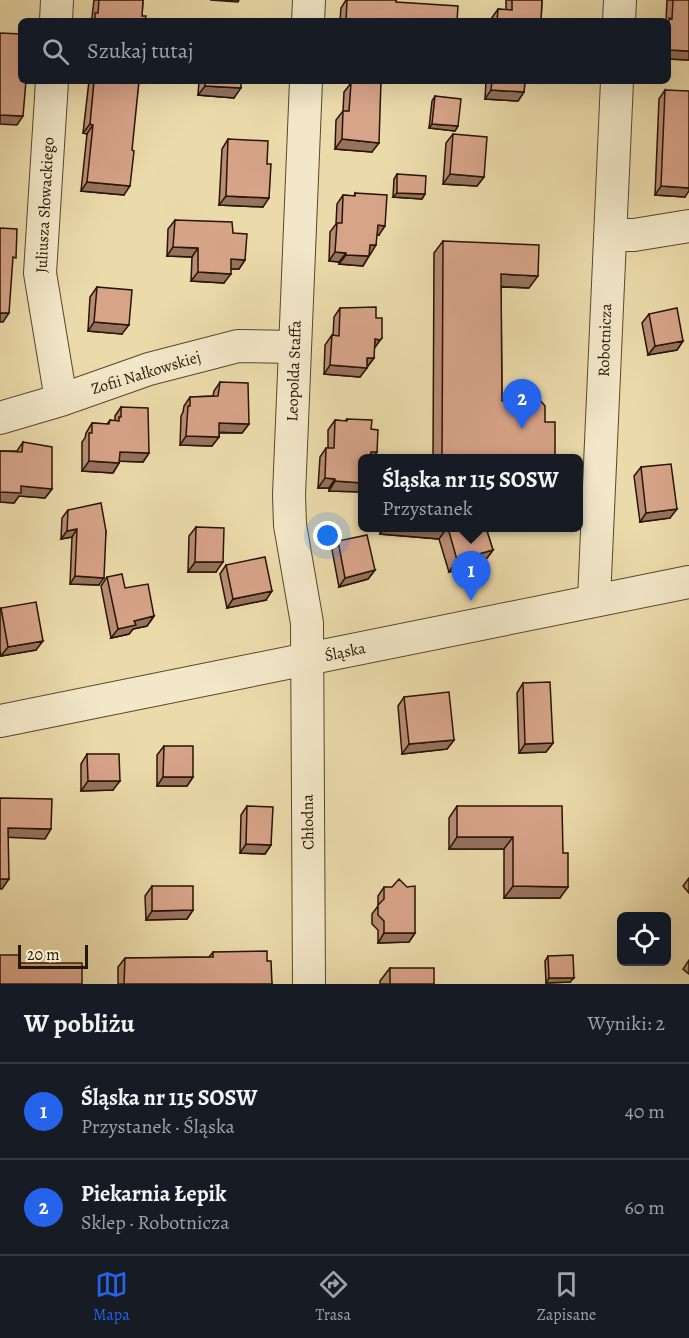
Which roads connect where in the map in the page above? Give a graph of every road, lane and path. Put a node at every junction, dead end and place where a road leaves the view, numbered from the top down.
1 (57, 0) edge
2 (309, 0) edge
3 (620, 0) edge
4 (56, 18) edge
5 (308, 18) edge
6 (619, 18) edge
7 (52, 84) edge
8 (306, 84) edge
9 (617, 84) edge
10 (689, 226) edge
11 (610, 235) junction
12 (295, 347) junction
13 (61, 400) junction
14 (0, 418) edge
15 (689, 582) edge
16 (594, 600) junction
17 (307, 660) junction
18 (0, 721) edge
19 (309, 984) edge

1 - 4 street
2 - 5 street
3 - 6 street
7 - 13 street, Juliusza Słowackiego
8 - 12 street, Leopolda Staffa
9 - 11 street, Robotnicza
10 - 11 street
11 - 16 street, Robotnicza
12 - 13 street, Zofii Nałkowskiej
12 - 17 street, Leopolda Staffa
13 - 14 street, Zofii Nałkowskiej
15 - 16 street, Śląska
16 - 17 street, Śląska
17 - 18 street, Śląska
17 - 19 street, Chłodna

